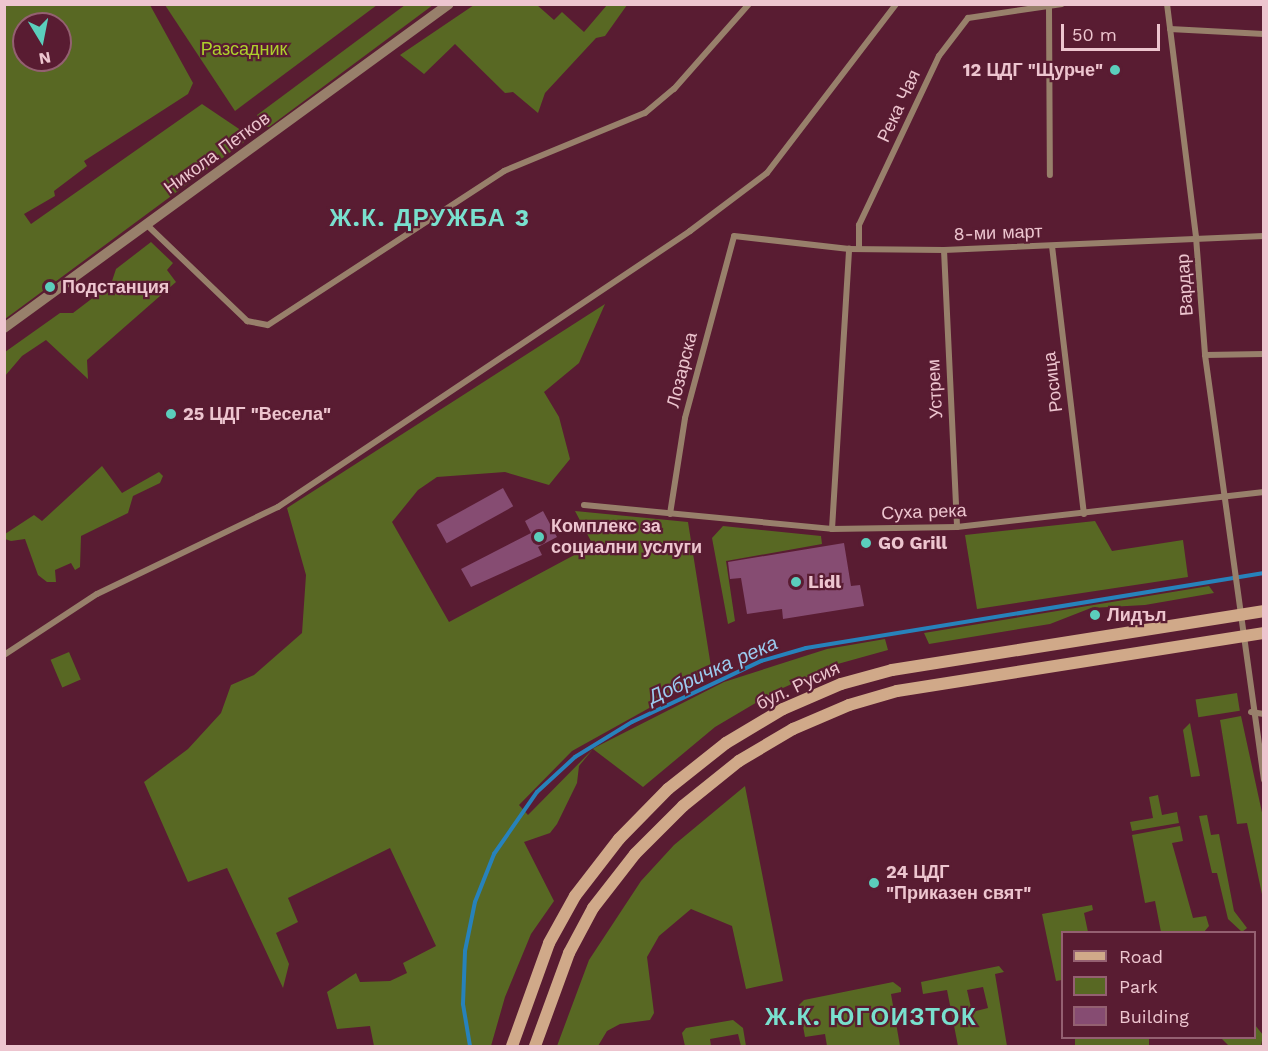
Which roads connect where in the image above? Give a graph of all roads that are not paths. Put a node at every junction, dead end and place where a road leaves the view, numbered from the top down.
1 (449, 4) edge
2 (749, 4) edge
3 (896, 4) edge
4 (1005, 4) edge
5 (1062, 4) edge
6 (1167, 4) edge
7 (1049, 7) junction
8 (1006, 13) junction
9 (1170, 29) junction
10 (1263, 34) edge
11 (1050, 175) dead end
12 (147, 225) junction
13 (734, 236) joint
14 (1263, 236) edge
15 (1196, 237) junction
16 (1053, 246) junction
17 (849, 249) junction
18 (859, 249) junction
19 (944, 249) junction
20 (4, 328) edge
21 (1263, 354) edge
22 (1205, 355) junction
23 (1263, 492) edge
24 (1225, 496) junction
25 (584, 505) dead end
26 (670, 514) junction
27 (1084, 514) junction
28 (957, 527) junction
29 (832, 529) junction
30 (1263, 611) edge
31 (1240, 614) junction
32 (1263, 633) edge
33 (1242, 636) junction
34 (4, 655) edge
35 (1251, 712) junction
36 (1263, 714) edge
37 (1263, 780) edge
38 (512, 1047) edge
39 (535, 1047) edge

1 - 12 street, Никола Петков
2 - 12 street
3 - 34 street
4 - 8 street
5 - 7 street, Река Чая
6 - 9 street, Вардар
7 - 8 street, Река Чая
7 - 11 street
8 - 18 street, Река Чая
9 - 10 street
9 - 15 street, Вардар
12 - 20 street, Никола Петков
13 - 17 street, 8-ми март
13 - 26 street, Лозарска
14 - 15 street, 8-ми март
15 - 16 street, 8-ми март
15 - 22 street, Вардар
16 - 19 street, 8-ми март
16 - 27 street, Росица
17 - 18 street, 8-ми март
17 - 29 street
18 - 19 street, 8-ми март
19 - 28 street, Устрем
21 - 22 street
22 - 24 street, Вардар
23 - 24 street, Суха река
24 - 27 street, Суха река
24 - 31 street, Вардар
25 - 26 street, Суха река
26 - 29 street, Суха река
27 - 28 street, Суха река
28 - 29 street, Суха река
30 - 31 main road, бул. Русия
31 - 33 street
31 - 38 main road, бул. Русия
32 - 33 main road, бул. Русия
33 - 35 street
33 - 39 main road, бул. Русия
35 - 36 street
35 - 37 street

